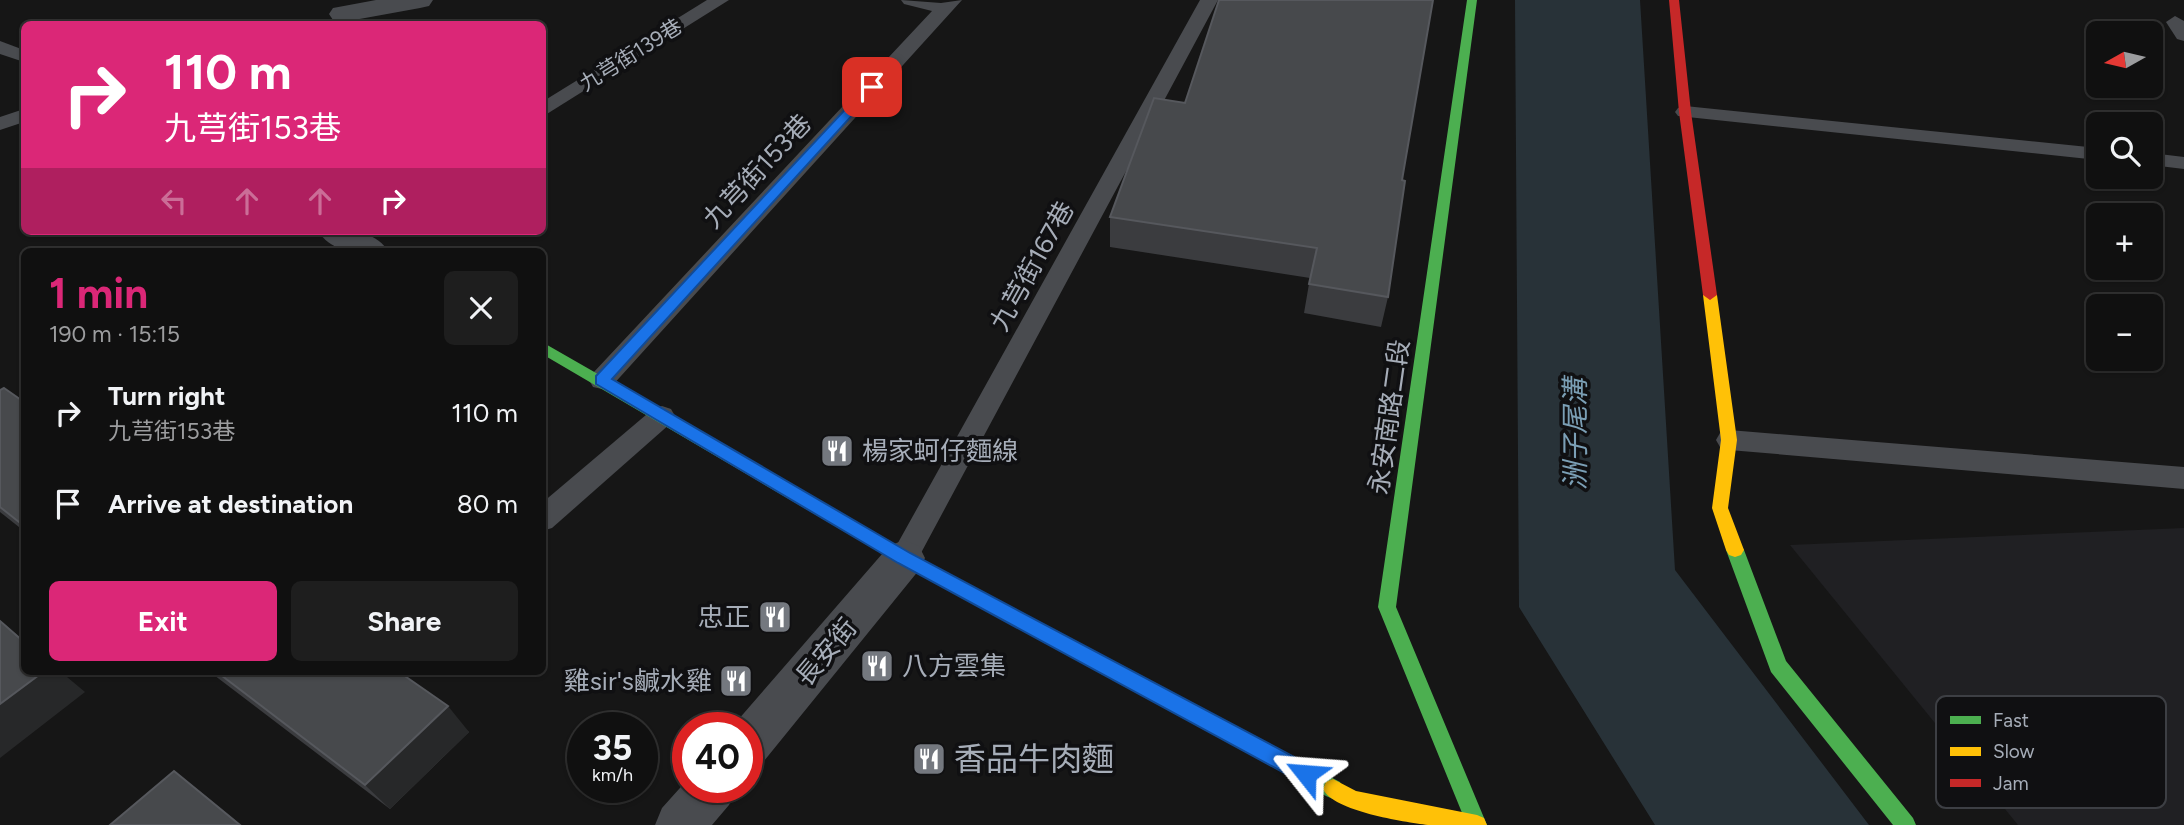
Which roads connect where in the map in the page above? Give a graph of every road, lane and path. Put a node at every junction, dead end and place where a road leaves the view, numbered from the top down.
1 (379, 0) edge
2 (421, 0) edge
3 (720, 0) edge
4 (911, 0) edge
5 (1209, 0) edge
6 (1472, 0) edge
7 (1674, 0) edge
8 (948, 5) edge
9 (343, 14) junction
10 (324, 21) edge
11 (0, 47) edge
12 (21, 55) edge
13 (546, 109) edge
14 (1685, 112) junction
15 (21, 117) edge
16 (0, 124) edge
17 (2086, 153) edge
18 (2163, 160) edge
19 (2184, 163) edge
20 (347, 235) edge
21 (367, 248) edge
22 (546, 349) edge
23 (602, 380) junction
24 (662, 416) junction
25 (1729, 440) junction
26 (2184, 478) edge
27 (546, 517) edge
28 (904, 558) junction
29 (763, 726) edge
30 (699, 803) edge
31 (680, 825) edge
32 (1477, 825) edge
33 (1906, 825) edge

1 - 9 street
2 - 9 street
3 - 13 lane, 九芎街139巷
4 - 8 lane
5 - 28 lane, 九芎街167巷
6 - 32 street, 永安南路二段
7 - 14 street
8 - 23 lane, 九芎街153巷
9 - 10 street
11 - 12 lane
14 - 17 lane
14 - 25 street
15 - 16 lane
18 - 19 lane
20 - 21 street
22 - 23 street
23 - 24 street
24 - 27 lane
24 - 28 street
25 - 26 lane
25 - 33 street
28 - 29 street, 長安街
28 - 32 street
30 - 31 street

